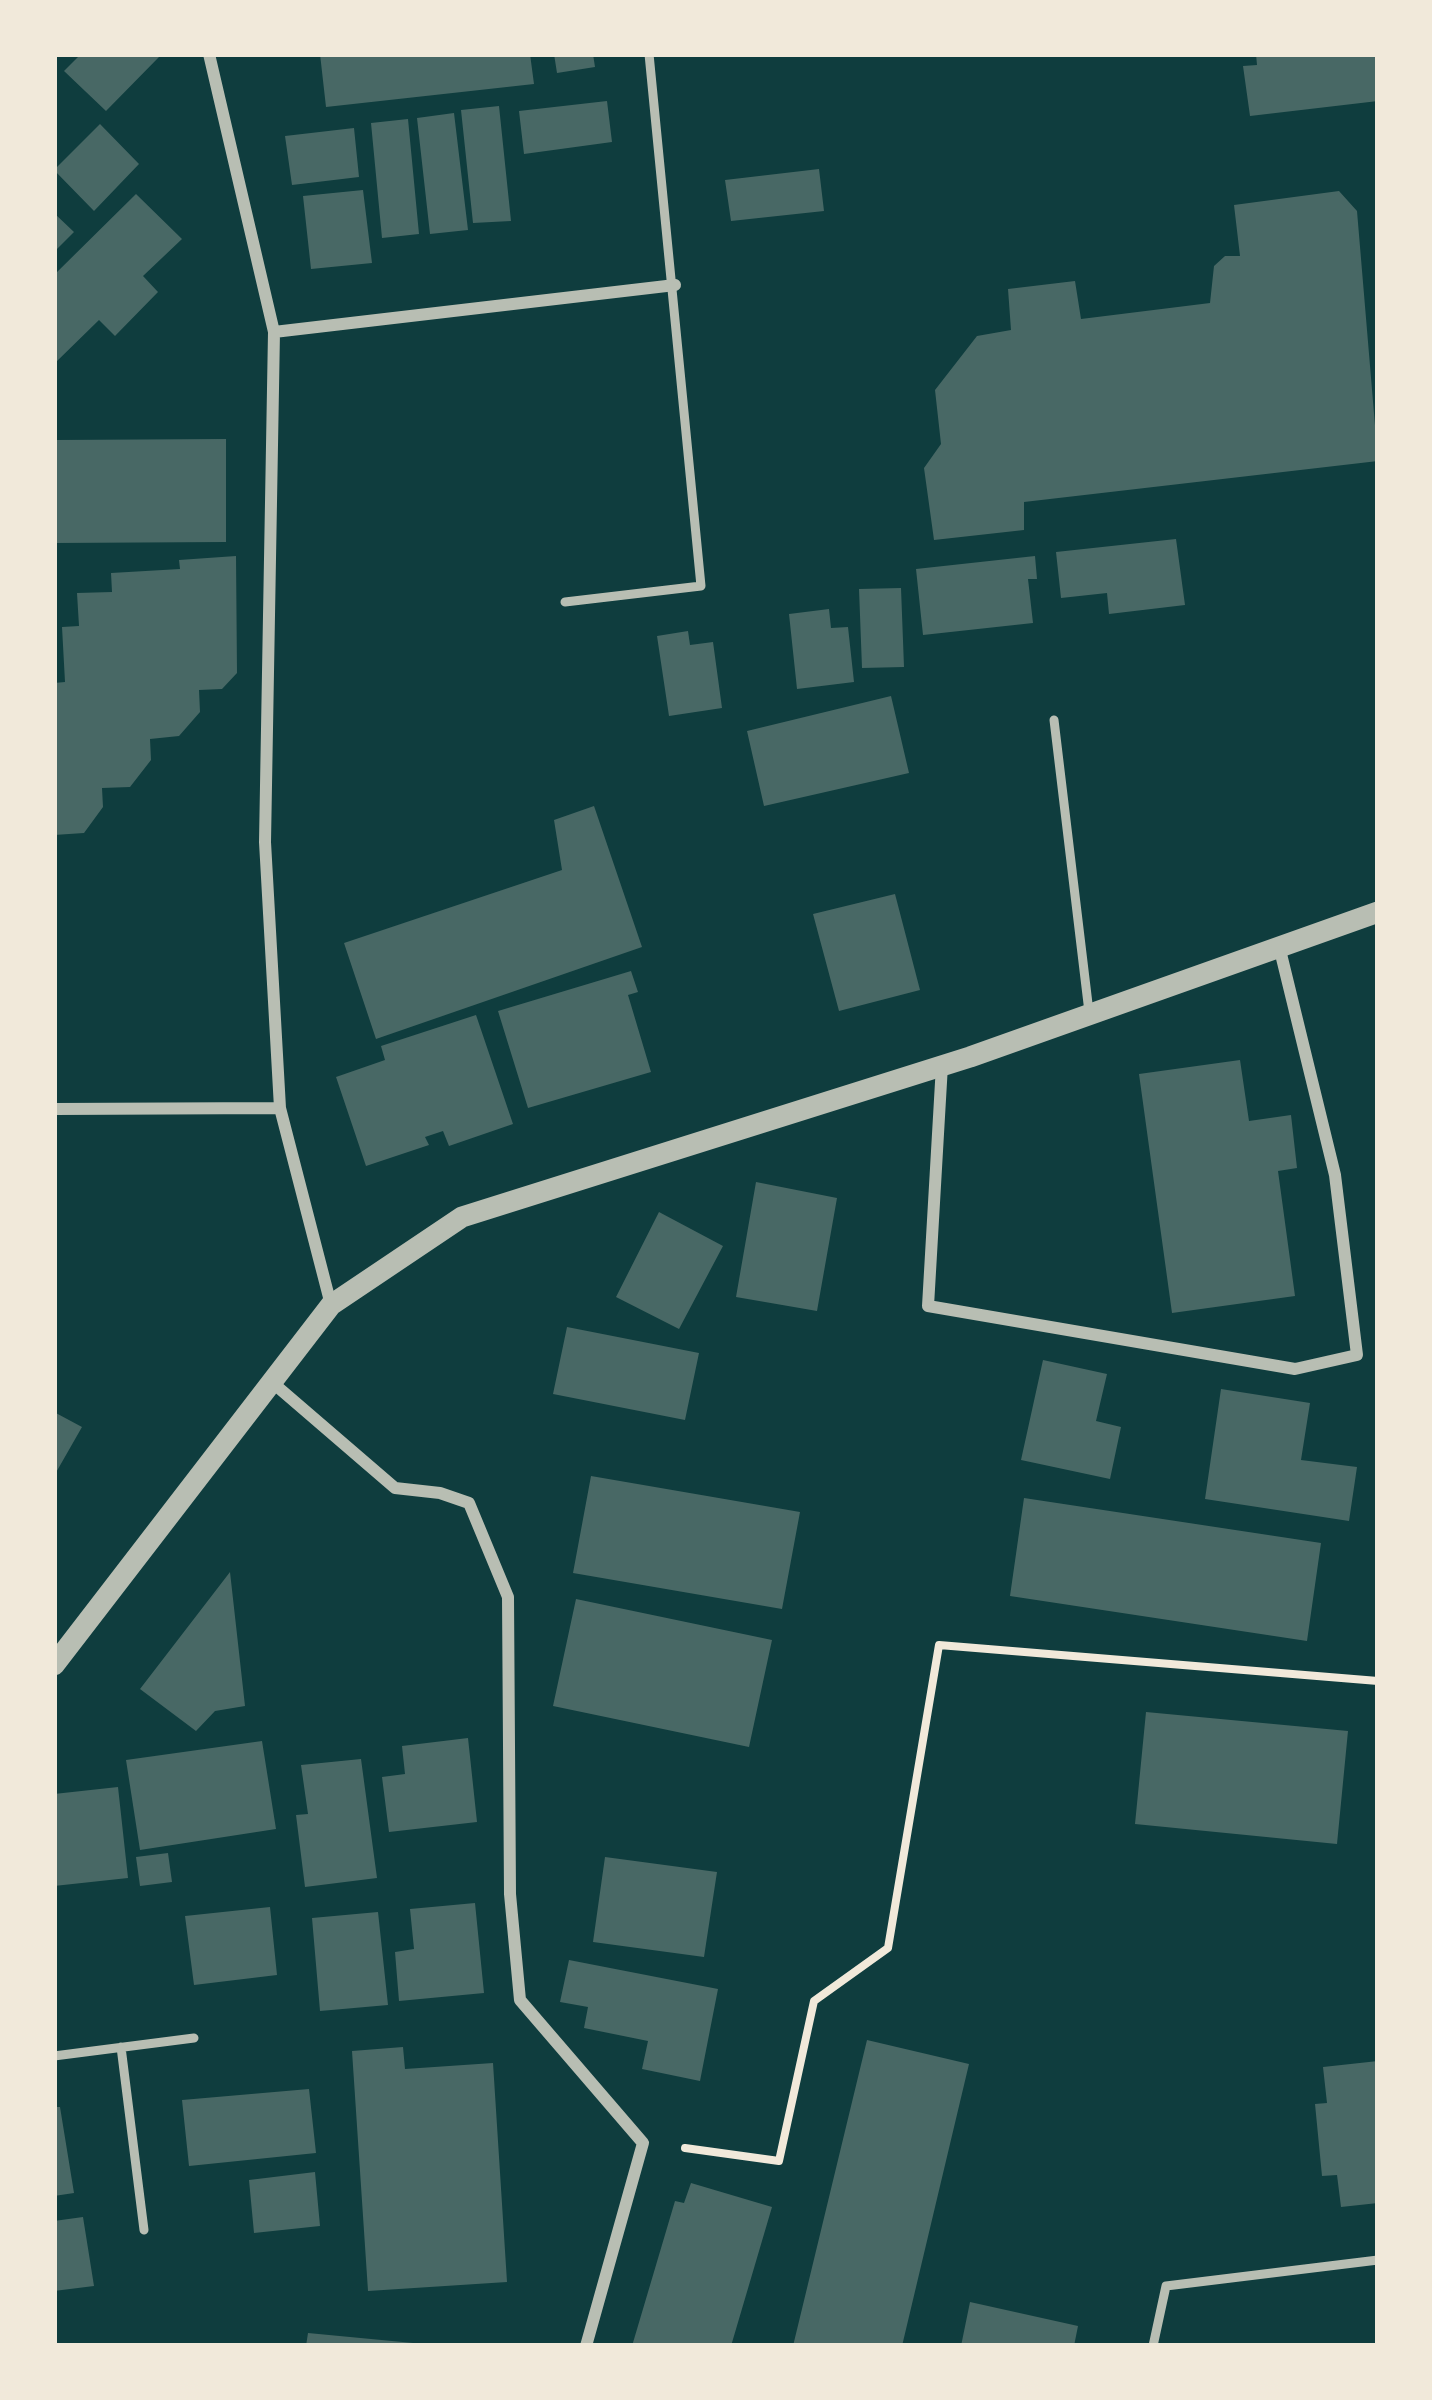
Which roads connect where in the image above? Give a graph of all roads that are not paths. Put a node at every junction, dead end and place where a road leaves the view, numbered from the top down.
1 (209, 54) edge
2 (649, 54) edge
3 (675, 285) junction
4 (274, 332) junction
5 (566, 602) dead end
6 (1054, 720) dead end
7 (1378, 912) edge
8 (1280, 950) junction
9 (1090, 1016) junction
10 (942, 1065) junction
11 (280, 1108) junction
12 (54, 1109) edge
13 (331, 1305) junction
14 (273, 1384) junction
15 (54, 1665) edge
16 (194, 2038) dead end
17 (121, 2047) junction
18 (54, 2056) edge
19 (144, 2230) dead end
20 (1378, 2260) edge
21 (586, 2346) edge
22 (1153, 2346) edge

1 - 4 street
2 - 3 lane
3 - 4 street
3 - 5 lane
4 - 11 street
6 - 9 lane
7 - 8 street
8 - 9 street
8 - 10 street
9 - 10 street
10 - 13 street
11 - 12 street
11 - 13 street
13 - 14 street
14 - 15 street
14 - 21 street
16 - 17 lane
17 - 18 lane
17 - 19 lane
20 - 22 lane

